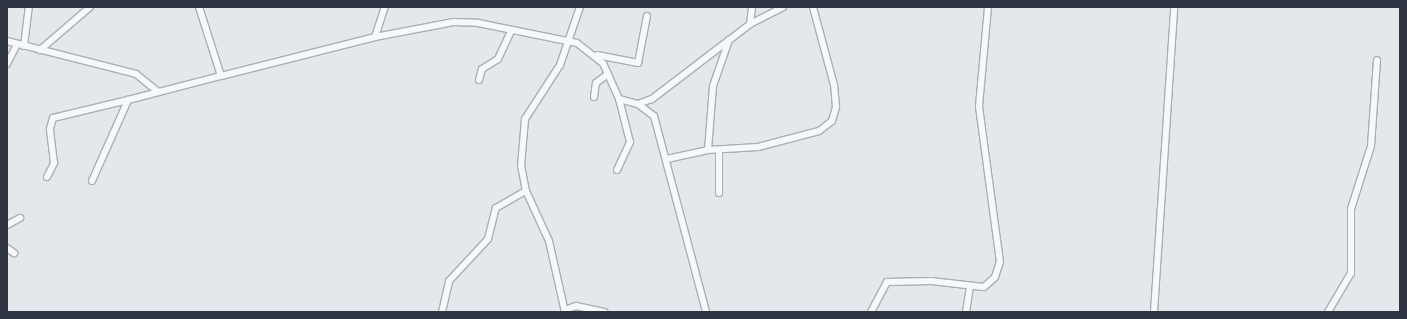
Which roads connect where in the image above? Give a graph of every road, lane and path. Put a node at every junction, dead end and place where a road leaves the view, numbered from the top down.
1 (29, 7) edge
2 (90, 7) edge
3 (199, 7) edge
4 (385, 7) edge
5 (580, 7) edge
6 (752, 7) edge
7 (783, 7) edge
8 (813, 7) edge
9 (988, 7) edge
10 (1174, 7) edge
11 (647, 16) dead end
12 (750, 24) junction
13 (511, 30) junction
14 (375, 37) junction
15 (571, 40) junction
16 (729, 40) junction
17 (7, 41) edge
18 (17, 44) junction
19 (24, 46) junction
20 (40, 50) junction
21 (597, 55) junction
22 (1377, 60) dead end
23 (7, 64) edge
24 (608, 74) junction
25 (221, 76) junction
26 (479, 80) dead end
27 (158, 92) junction
28 (594, 97) dead end
29 (619, 99) junction
30 (128, 100) junction
31 (638, 104) junction
32 (708, 150) junction
33 (719, 151) junction
34 (667, 159) junction
35 (617, 170) dead end
36 (47, 177) dead end
37 (92, 181) dead end
38 (526, 191) junction
39 (719, 194) dead end
40 (20, 218) dead end
41 (7, 225) edge
42 (7, 248) edge
43 (14, 253) dead end
44 (970, 286) junction
45 (565, 311) edge
46 (442, 312) edge
47 (604, 312) edge
48 (706, 312) edge
49 (871, 312) edge
50 (966, 312) edge
51 (1154, 312) edge
52 (1328, 312) edge

1 - 19 street
2 - 20 street
3 - 25 street
4 - 14 street
5 - 15 street
6 - 12 street
7 - 12 street
8 - 33 street
9 - 44 street
10 - 51 street
11 - 21 street
12 - 16 street
13 - 14 street
13 - 15 street
13 - 26 street
14 - 25 street
15 - 21 street
15 - 38 street
16 - 31 street
16 - 32 street
17 - 18 street
18 - 19 street
18 - 23 street
19 - 20 street
20 - 27 street
21 - 24 street
22 - 52 street
24 - 28 street
24 - 29 street
25 - 27 street
27 - 30 street
29 - 31 street
29 - 35 street
30 - 36 street
30 - 37 street
31 - 34 street
32 - 33 street
32 - 34 street
33 - 39 street
34 - 48 street
38 - 45 street
38 - 46 street
40 - 41 street
42 - 43 street
44 - 49 street
44 - 50 street
45 - 47 street

